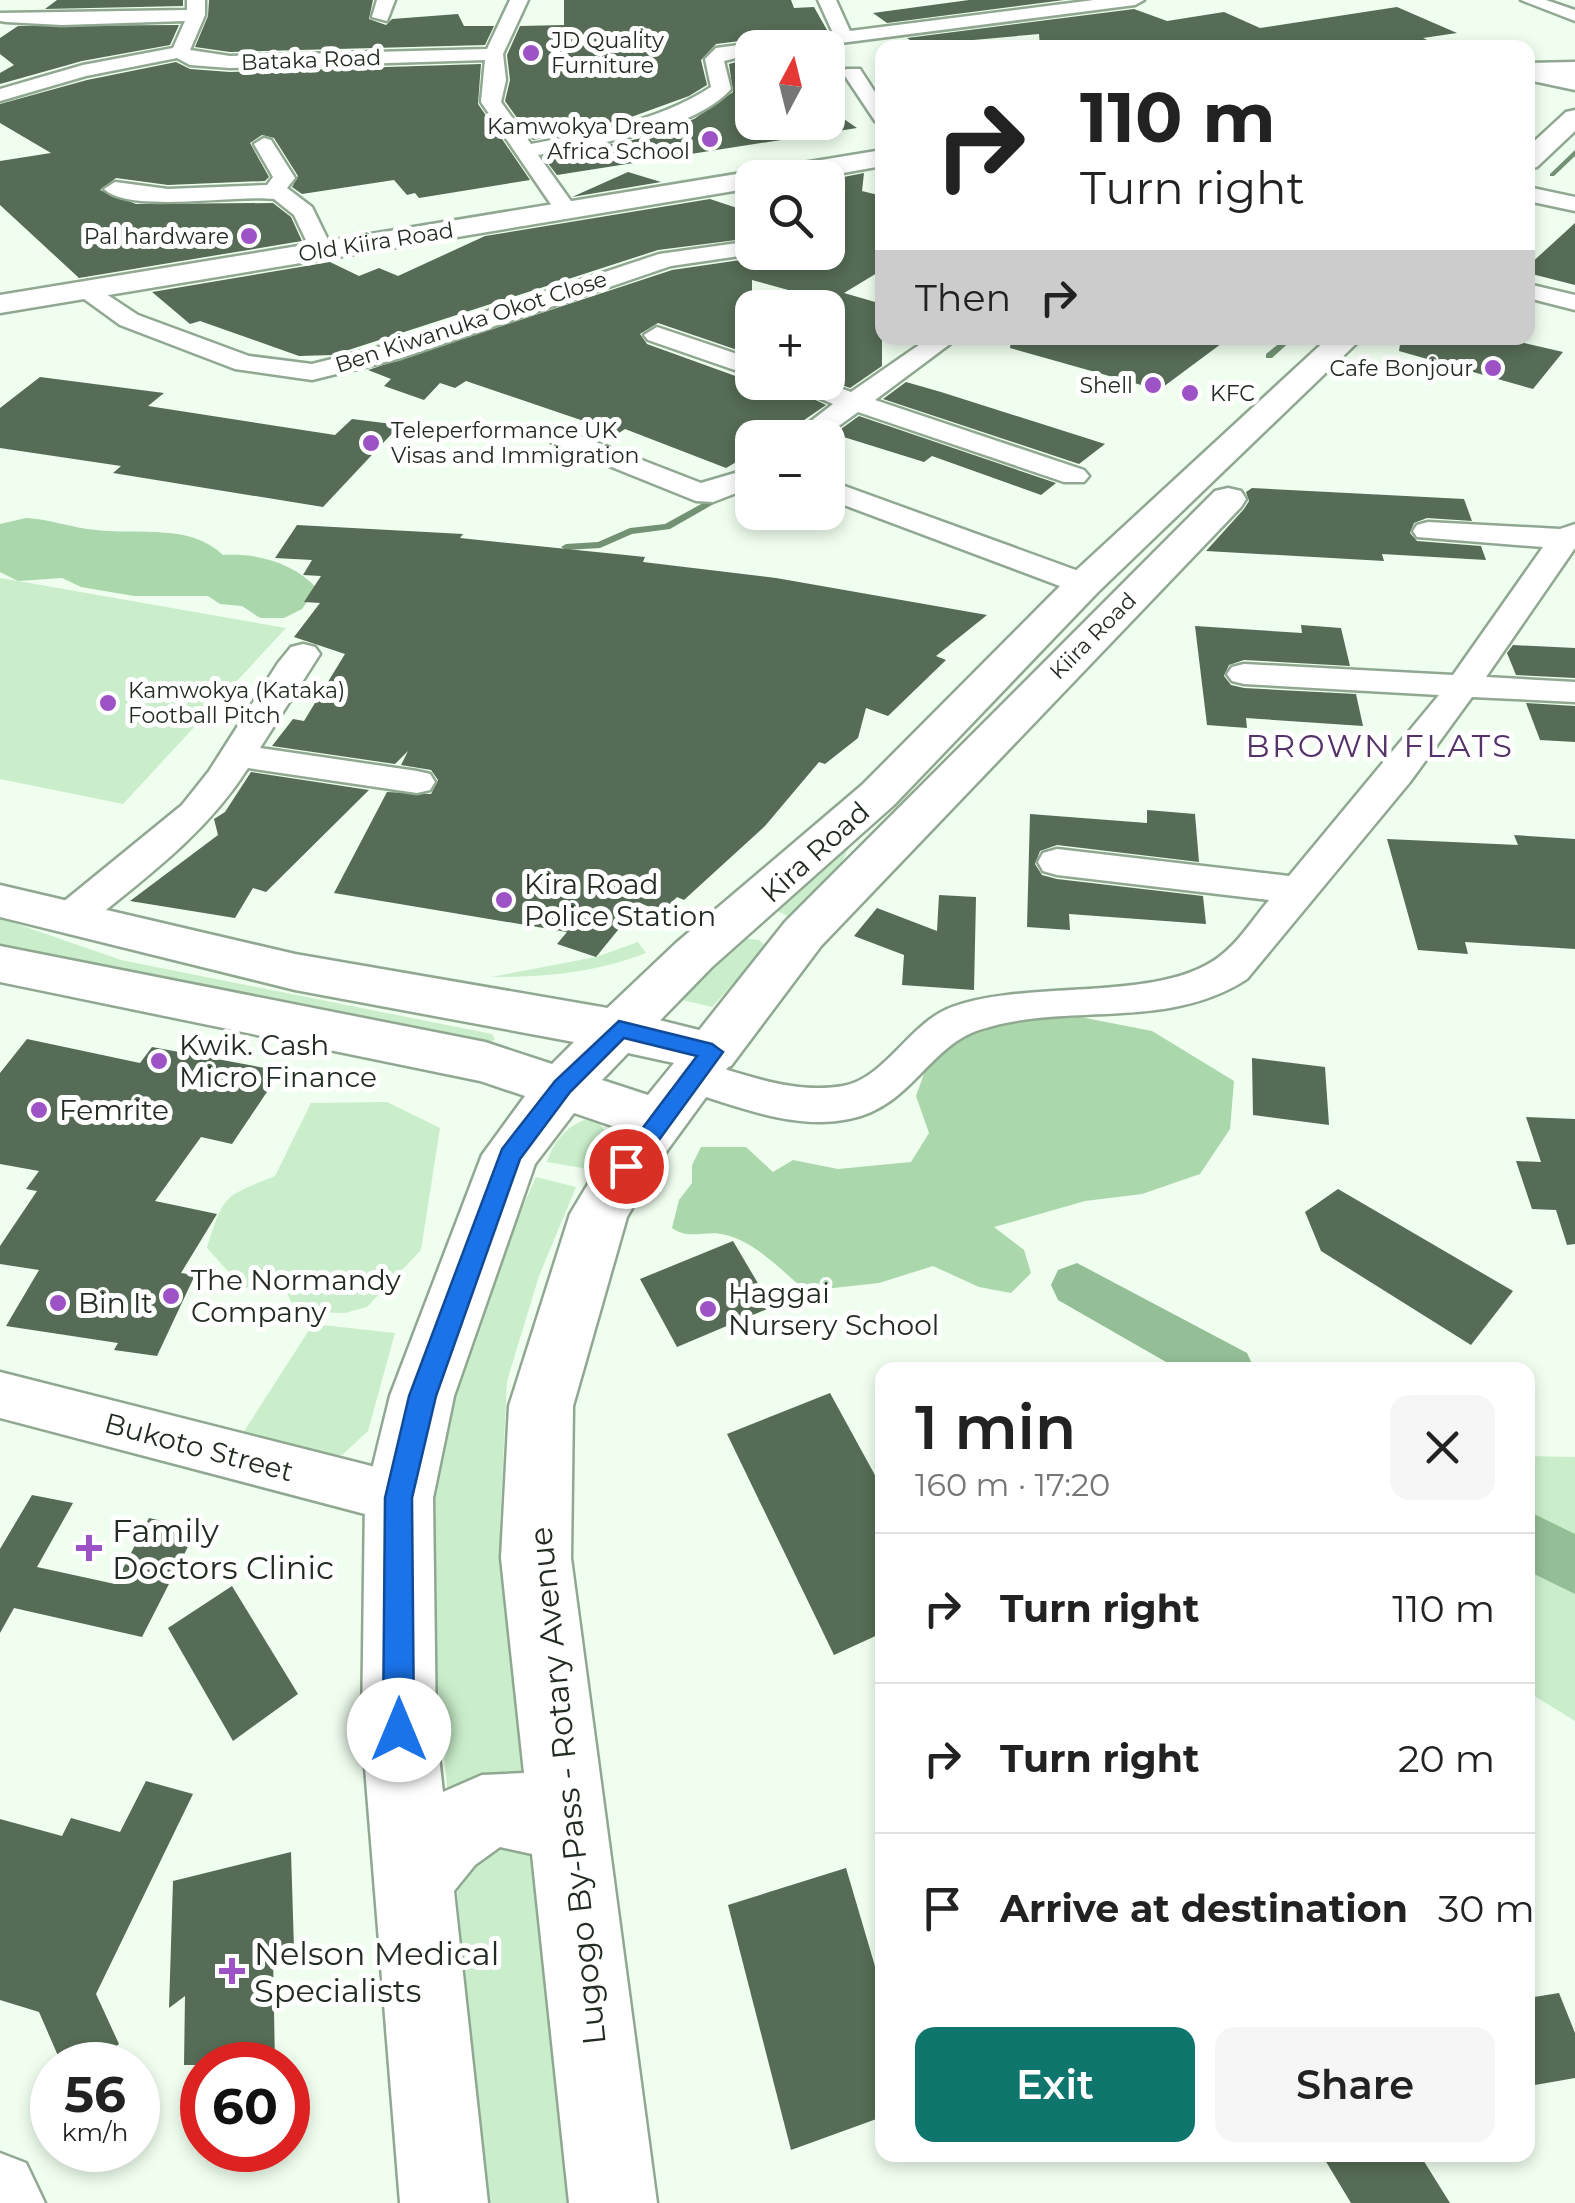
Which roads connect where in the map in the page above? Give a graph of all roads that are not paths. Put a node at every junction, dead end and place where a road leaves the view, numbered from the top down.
1 (520, 0) edge
2 (827, 0) edge
3 (1135, 0) edge
4 (1530, 0) edge
5 (1070, 4) edge
6 (197, 7) edge
7 (1575, 16) edge
8 (6, 17) dead end
9 (841, 30) edge
10 (845, 37) edge
11 (735, 50) edge
12 (180, 52) junction
13 (494, 54) junction
14 (1535, 70) edge
15 (854, 73) dead end
16 (1575, 76) edge
17 (0, 94) edge
18 (875, 105) edge
19 (1575, 118) edge
20 (264, 144) dead end
21 (1575, 148) edge
22 (526, 151) junction
23 (1535, 155) edge
24 (875, 159) edge
25 (845, 164) edge
26 (735, 183) edge
27 (1535, 185) edge
28 (115, 189) dead end
29 (274, 191) junction
30 (1535, 194) edge
31 (1575, 204) edge
32 (567, 211) junction
33 (321, 250) junction
34 (735, 250) edge
35 (84, 290) junction
36 (1535, 293) edge
37 (1575, 303) edge
38 (0, 304) edge
39 (656, 336) dead end
40 (934, 345) edge
41 (1339, 345) edge
42 (1376, 345) edge
43 (735, 362) edge
44 (845, 400) edge
45 (849, 401) junction
46 (825, 420) edge
47 (562, 437) dead end
48 (1074, 476) dead end
49 (735, 483) edge
50 (845, 495) edge
51 (1428, 530) dead end
52 (1572, 537) edge
53 (1084, 584) junction
54 (303, 654) dead end
55 (1244, 674) dead end
56 (1461, 686) junction
57 (1575, 692) edge
58 (240, 756) junction
59 (417, 782) dead end
60 (878, 796) joint
61 (1057, 862) dead end
62 (1300, 890) junction
63 (0, 901) edge
64 (71, 917) junction
65 (803, 934) joint
66 (0, 964) edge
67 (619, 1029) junction
68 (689, 1082) junction
69 (562, 1086) junction
70 (0, 1395) edge
71 (398, 1498) junction
72 (569, 1832) junction
73 (416, 1878) junction
74 (0, 2190) edge
75 (8, 2203) edge
76 (444, 2203) edge
77 (613, 2203) edge

1 - 13 street
2 - 9 street
3 - 5 street
4 - 7 street
5 - 10 street
6 - 8 street
6 - 12 street
11 - 22 street
12 - 13 street, Bataka Road
12 - 17 street
13 - 22 street
14 - 16 main road
15 - 18 street
19 - 23 main road
20 - 29 street
21 - 27 main road
22 - 32 street
24 - 25 main road
26 - 32 main road, Old Kiira Road
28 - 29 street
29 - 33 street
30 - 31 street
32 - 33 main road, Old Kiira Road
33 - 35 main road, Old Kiira Road
34 - 35 street, Ben Kiwanuka Okot Close
35 - 38 main road, Old Kiira Road
36 - 37 street
39 - 43 street
40 - 45 street
41 - 53 main road, Kiira Road
42 - 65 main road, Kiira Road
44 - 45 street
45 - 46 street
45 - 48 street
47 - 49 street
50 - 53 street
51 - 52 street
52 - 56 street
53 - 60 main road, Kiira Road
54 - 58 street
55 - 56 street
56 - 57 street
56 - 62 street
58 - 59 street
58 - 64 street
60 - 67 main road, Kira Road
61 - 62 street
62 - 68 street
63 - 64 main road
64 - 67 main road
65 - 68 main road, Kira Road
66 - 69 main road
67 - 68 main road
67 - 69 main road
68 - 69 main road
68 - 72 main road, Lugogo By-Pass - Rotary Avenue
69 - 71 main road
70 - 71 street, Bukoto Street
71 - 73 main road
72 - 73 main road
72 - 77 main road, Lugogo By-Pass - Rotary Avenue
73 - 76 main road
74 - 75 street

